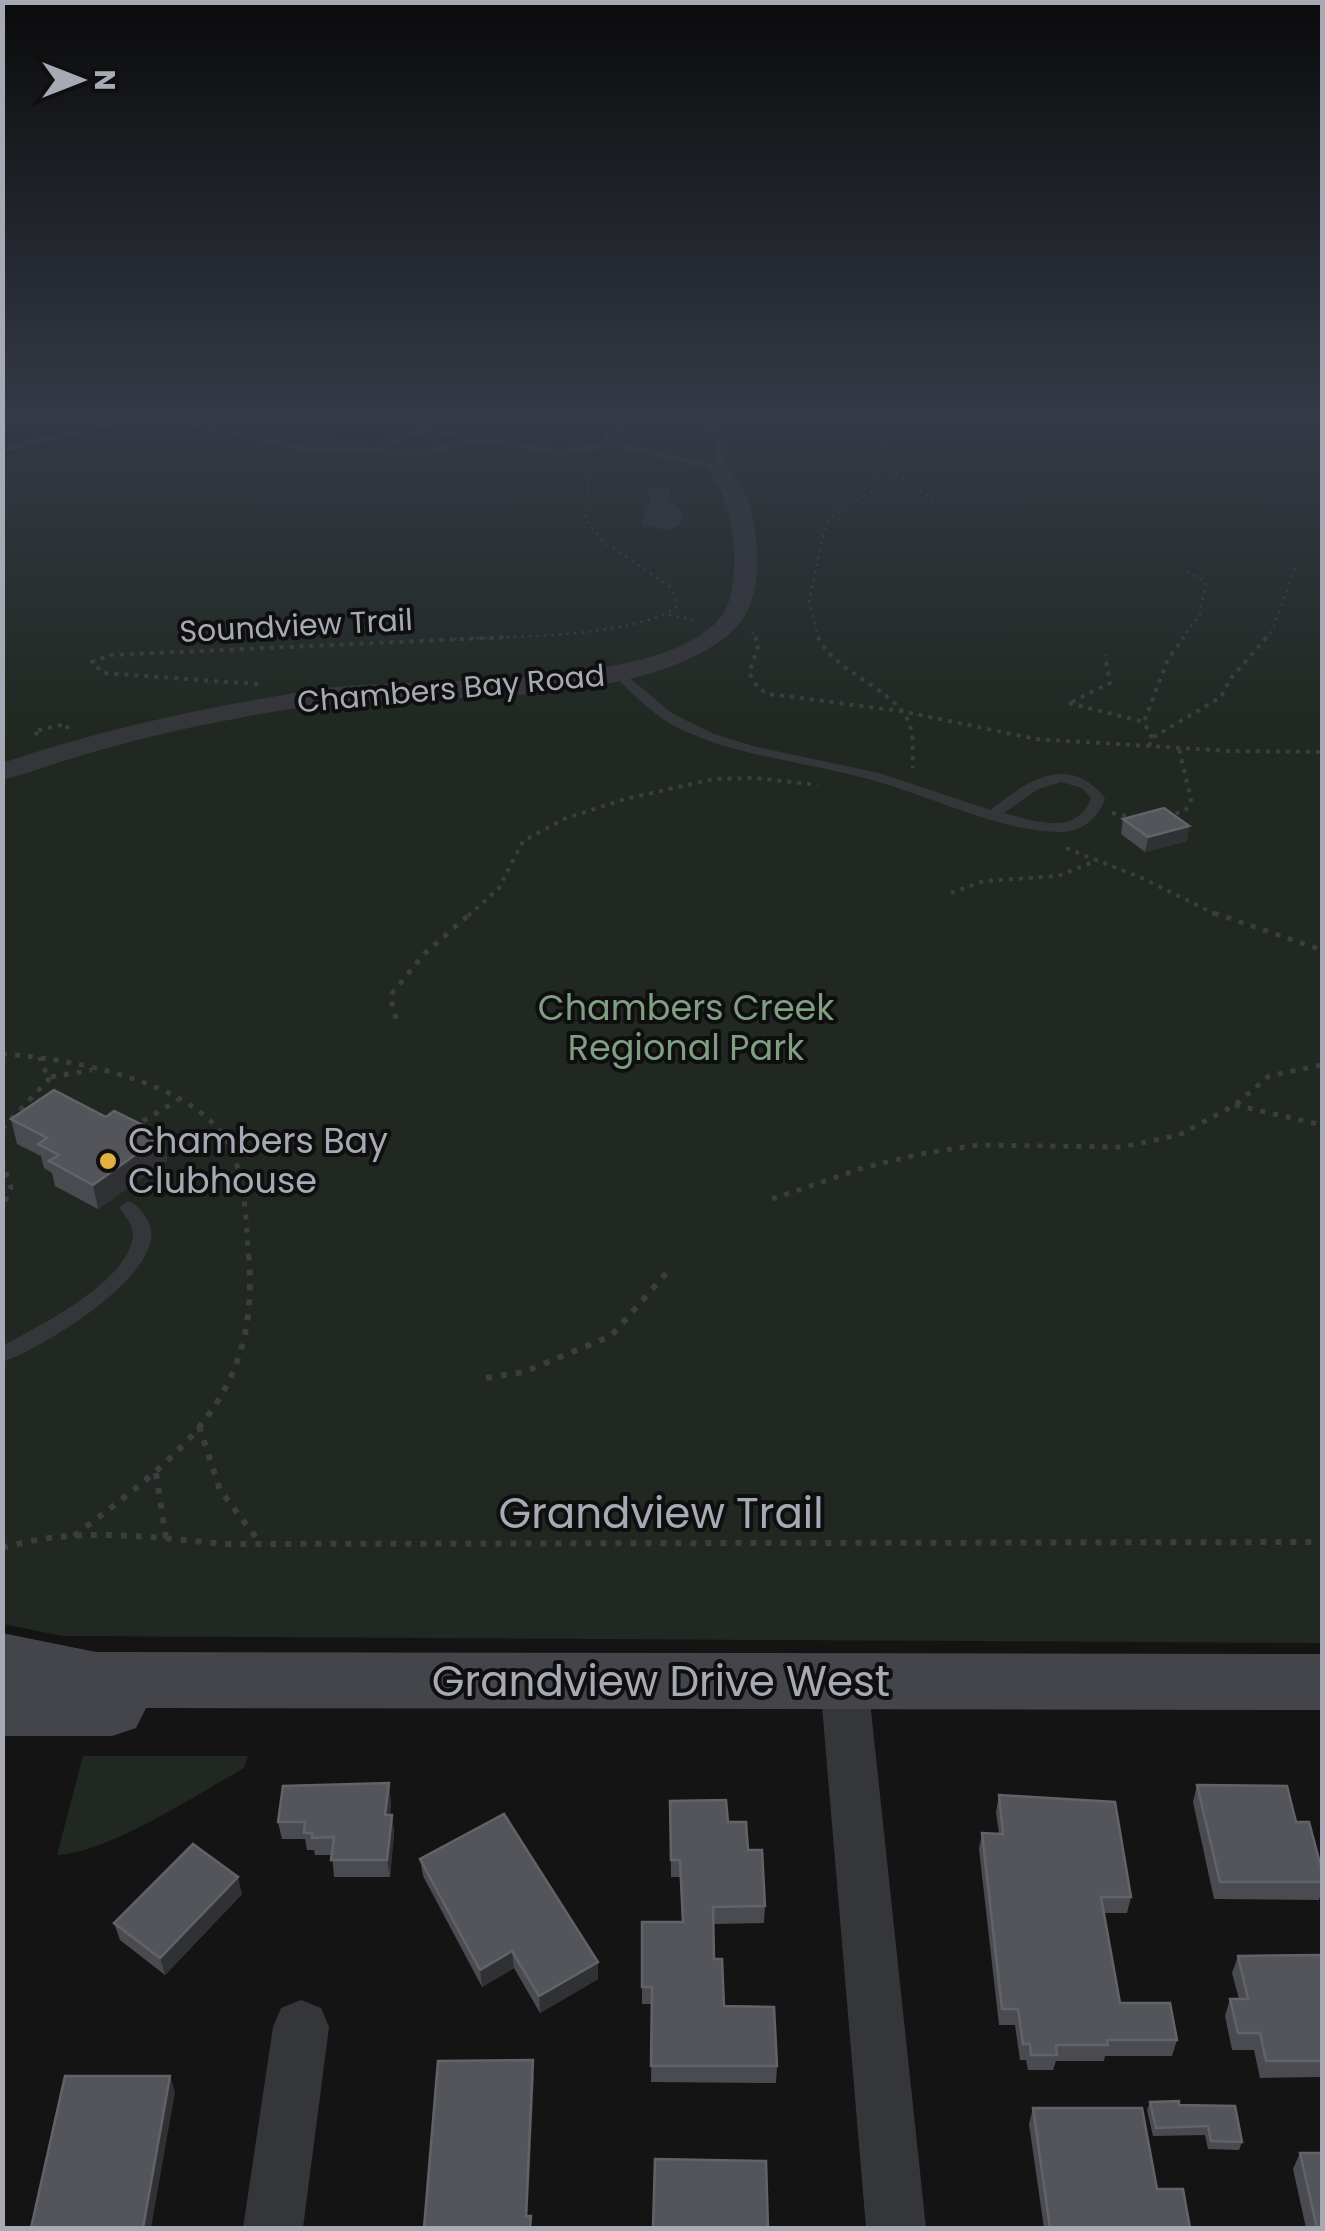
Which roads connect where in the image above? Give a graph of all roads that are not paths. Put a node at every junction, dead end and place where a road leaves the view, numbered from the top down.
1 (743, 521) edge
2 (621, 675) junction
3 (2, 772) edge
4 (996, 813) junction
5 (128, 1208) dead end
6 (2, 1355) edge
7 (2, 1661) edge
8 (1322, 1682) edge
9 (845, 1694) junction
10 (2, 1706) edge
11 (1322, 1706) edge
12 (301, 2026) dead end
13 (273, 2228) edge
14 (896, 2228) edge

1 - 2 street, Chambers Bay Road
2 - 3 street, Chambers Bay Road
2 - 4 lane
4 - 4 lane
5 - 6 lane
7 - 9 street, Grandview Drive West
8 - 9 street, Grandview Drive West
9 - 10 street, Grandview Drive West
9 - 11 street, Grandview Drive West
9 - 14 street
12 - 13 street

